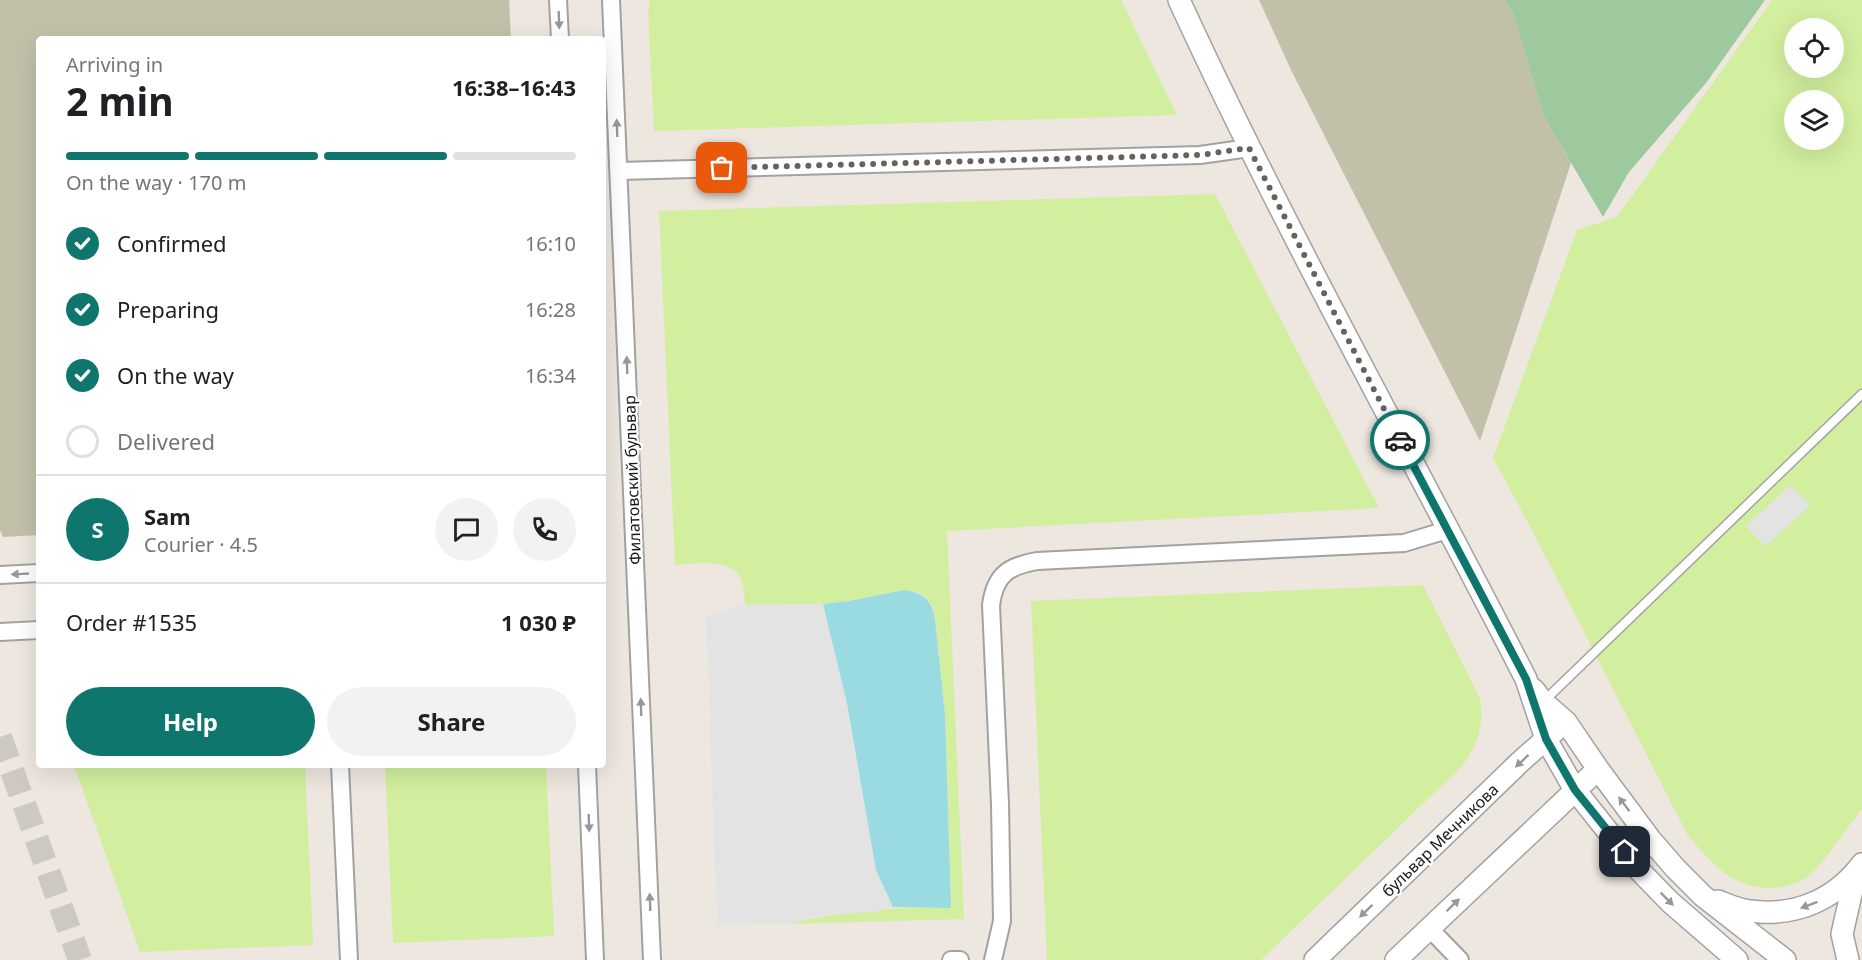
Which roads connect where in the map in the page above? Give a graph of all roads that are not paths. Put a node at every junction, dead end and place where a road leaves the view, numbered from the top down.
1 (558, 0) edge
2 (611, 0) edge
3 (1179, 0) edge
4 (560, 36) edge
5 (1249, 148) junction
6 (619, 171) junction
7 (1862, 394) edge
8 (1447, 530) junction
9 (36, 573) edge
10 (0, 575) edge
11 (36, 630) edge
12 (0, 632) edge
13 (1526, 679) junction
14 (1543, 702) junction
15 (1566, 722) junction
16 (1546, 739) junction
17 (340, 768) edge
18 (587, 768) edge
19 (1598, 769) junction
20 (1575, 790) junction
21 (1859, 868) edge
22 (1703, 896) junction
23 (1429, 928) junction
24 (349, 960) edge
25 (595, 960) edge
26 (652, 960) edge
27 (951, 960) edge
28 (960, 960) edge
29 (993, 960) edge
30 (1315, 960) edge
31 (1396, 960) edge
32 (1460, 960) edge
33 (1737, 960) edge
34 (1785, 960) edge
35 (1848, 960) edge

1 -> 4 street
6 -> 2 street, Филатовский бульвар
3 - 5 street
5 - 6 street
5 - 8 street
26 -> 6 street, Филатовский бульвар
7 - 14 lane
8 - 13 street
8 - 29 street
9 -> 10 street
11 - 12 street
13 - 14 street
13 - 16 street
14 - 15 street
15 - 16 street, бульвар Мечникова
15 - 19 street
16 - 20 street
16 -> 30 street, бульвар Мечникова
17 - 24 street
18 -> 25 street
19 - 20 street
22 -> 19 street
23 -> 20 street
20 -> 33 street
21 -> 22 street
21 - 35 street
22 - 34 street
23 - 31 street
23 - 32 street
27 - 28 street

